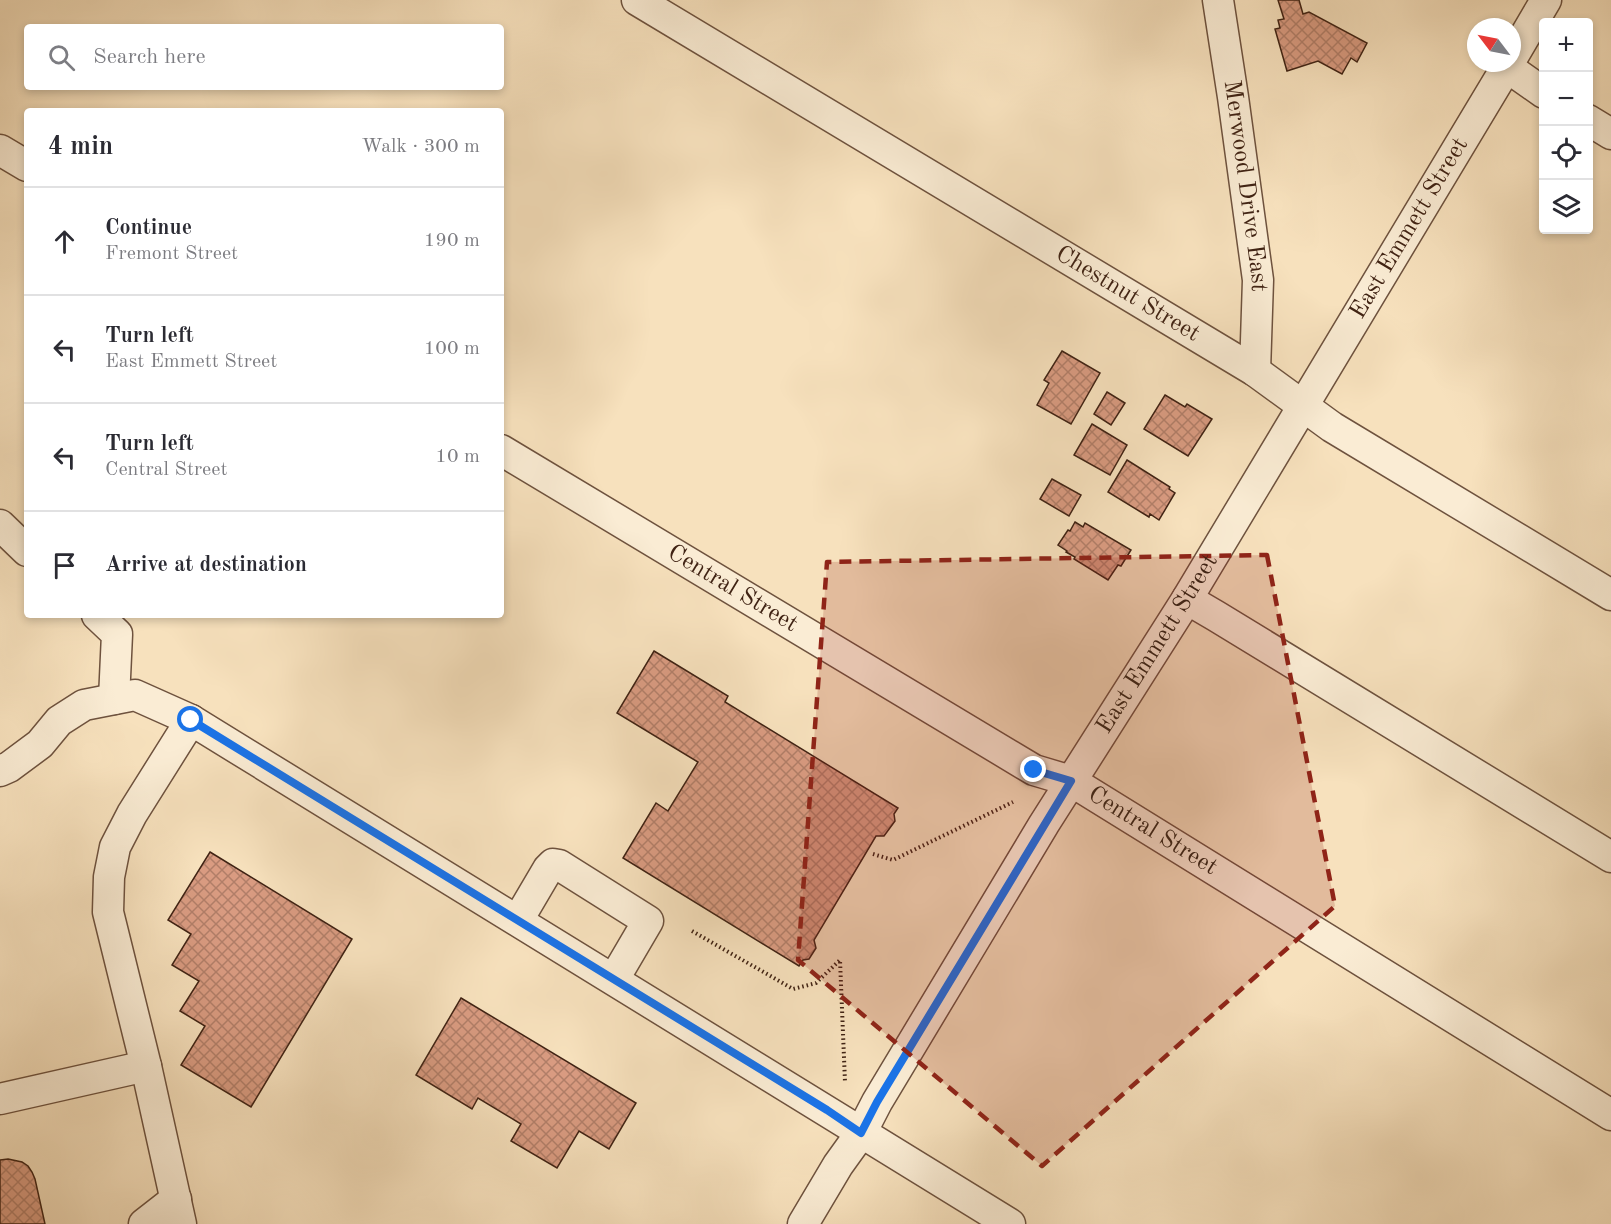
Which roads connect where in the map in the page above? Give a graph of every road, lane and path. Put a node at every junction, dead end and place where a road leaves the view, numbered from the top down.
1 (637, 0) edge
2 (1218, 0) edge
3 (1546, 0) edge
4 (1521, 42) edge
5 (1503, 72) edge
6 (1520, 72) edge
7 (1539, 89) edge
8 (1593, 123) edge
9 (1611, 134) edge
10 (0, 150) edge
11 (24, 164) edge
12 (1255, 371) junction
13 (1303, 407) junction
14 (504, 452) edge
15 (0, 525) edge
16 (24, 548) edge
17 (1611, 595) edge
18 (1187, 599) junction
19 (100, 618) edge
20 (114, 699) junction
21 (191, 720) junction
22 (0, 771) edge
23 (1071, 781) junction
24 (1013, 802) dead end
25 (873, 854) dead end
26 (1611, 857) edge
27 (518, 920) junction
28 (692, 931) dead end
29 (614, 979) junction
30 (146, 1066) junction
31 (845, 1082) dead end
32 (0, 1100) edge
33 (1611, 1115) edge
34 (861, 1133) junction
35 (178, 1211) edge
36 (144, 1224) edge
37 (803, 1224) edge
38 (1011, 1224) edge

1 - 12 street, Chestnut Street
2 - 12 street, Merwood Drive East
3 - 4 street, East Emmett Street
5 - 13 street, East Emmett Street
6 - 7 street
8 - 9 street
10 - 11 street
12 - 13 street, Chestnut Street
13 - 17 street, Chestnut Street
13 - 18 street, East Emmett Street
14 - 23 street, Central Street
15 - 16 street
18 - 23 street, East Emmett Street
18 - 26 street
19 - 20 street
20 - 21 street
20 - 22 street
21 - 27 street
21 - 30 street
23 - 33 street, Central Street
23 - 34 street, East Emmett Street
24 - 25 path
27 - 29 street
27 - 29 street
28 - 31 path
29 - 34 street
30 - 32 street
30 - 35 street
34 - 37 street, East Emmett Street
34 - 38 street
35 - 36 street

